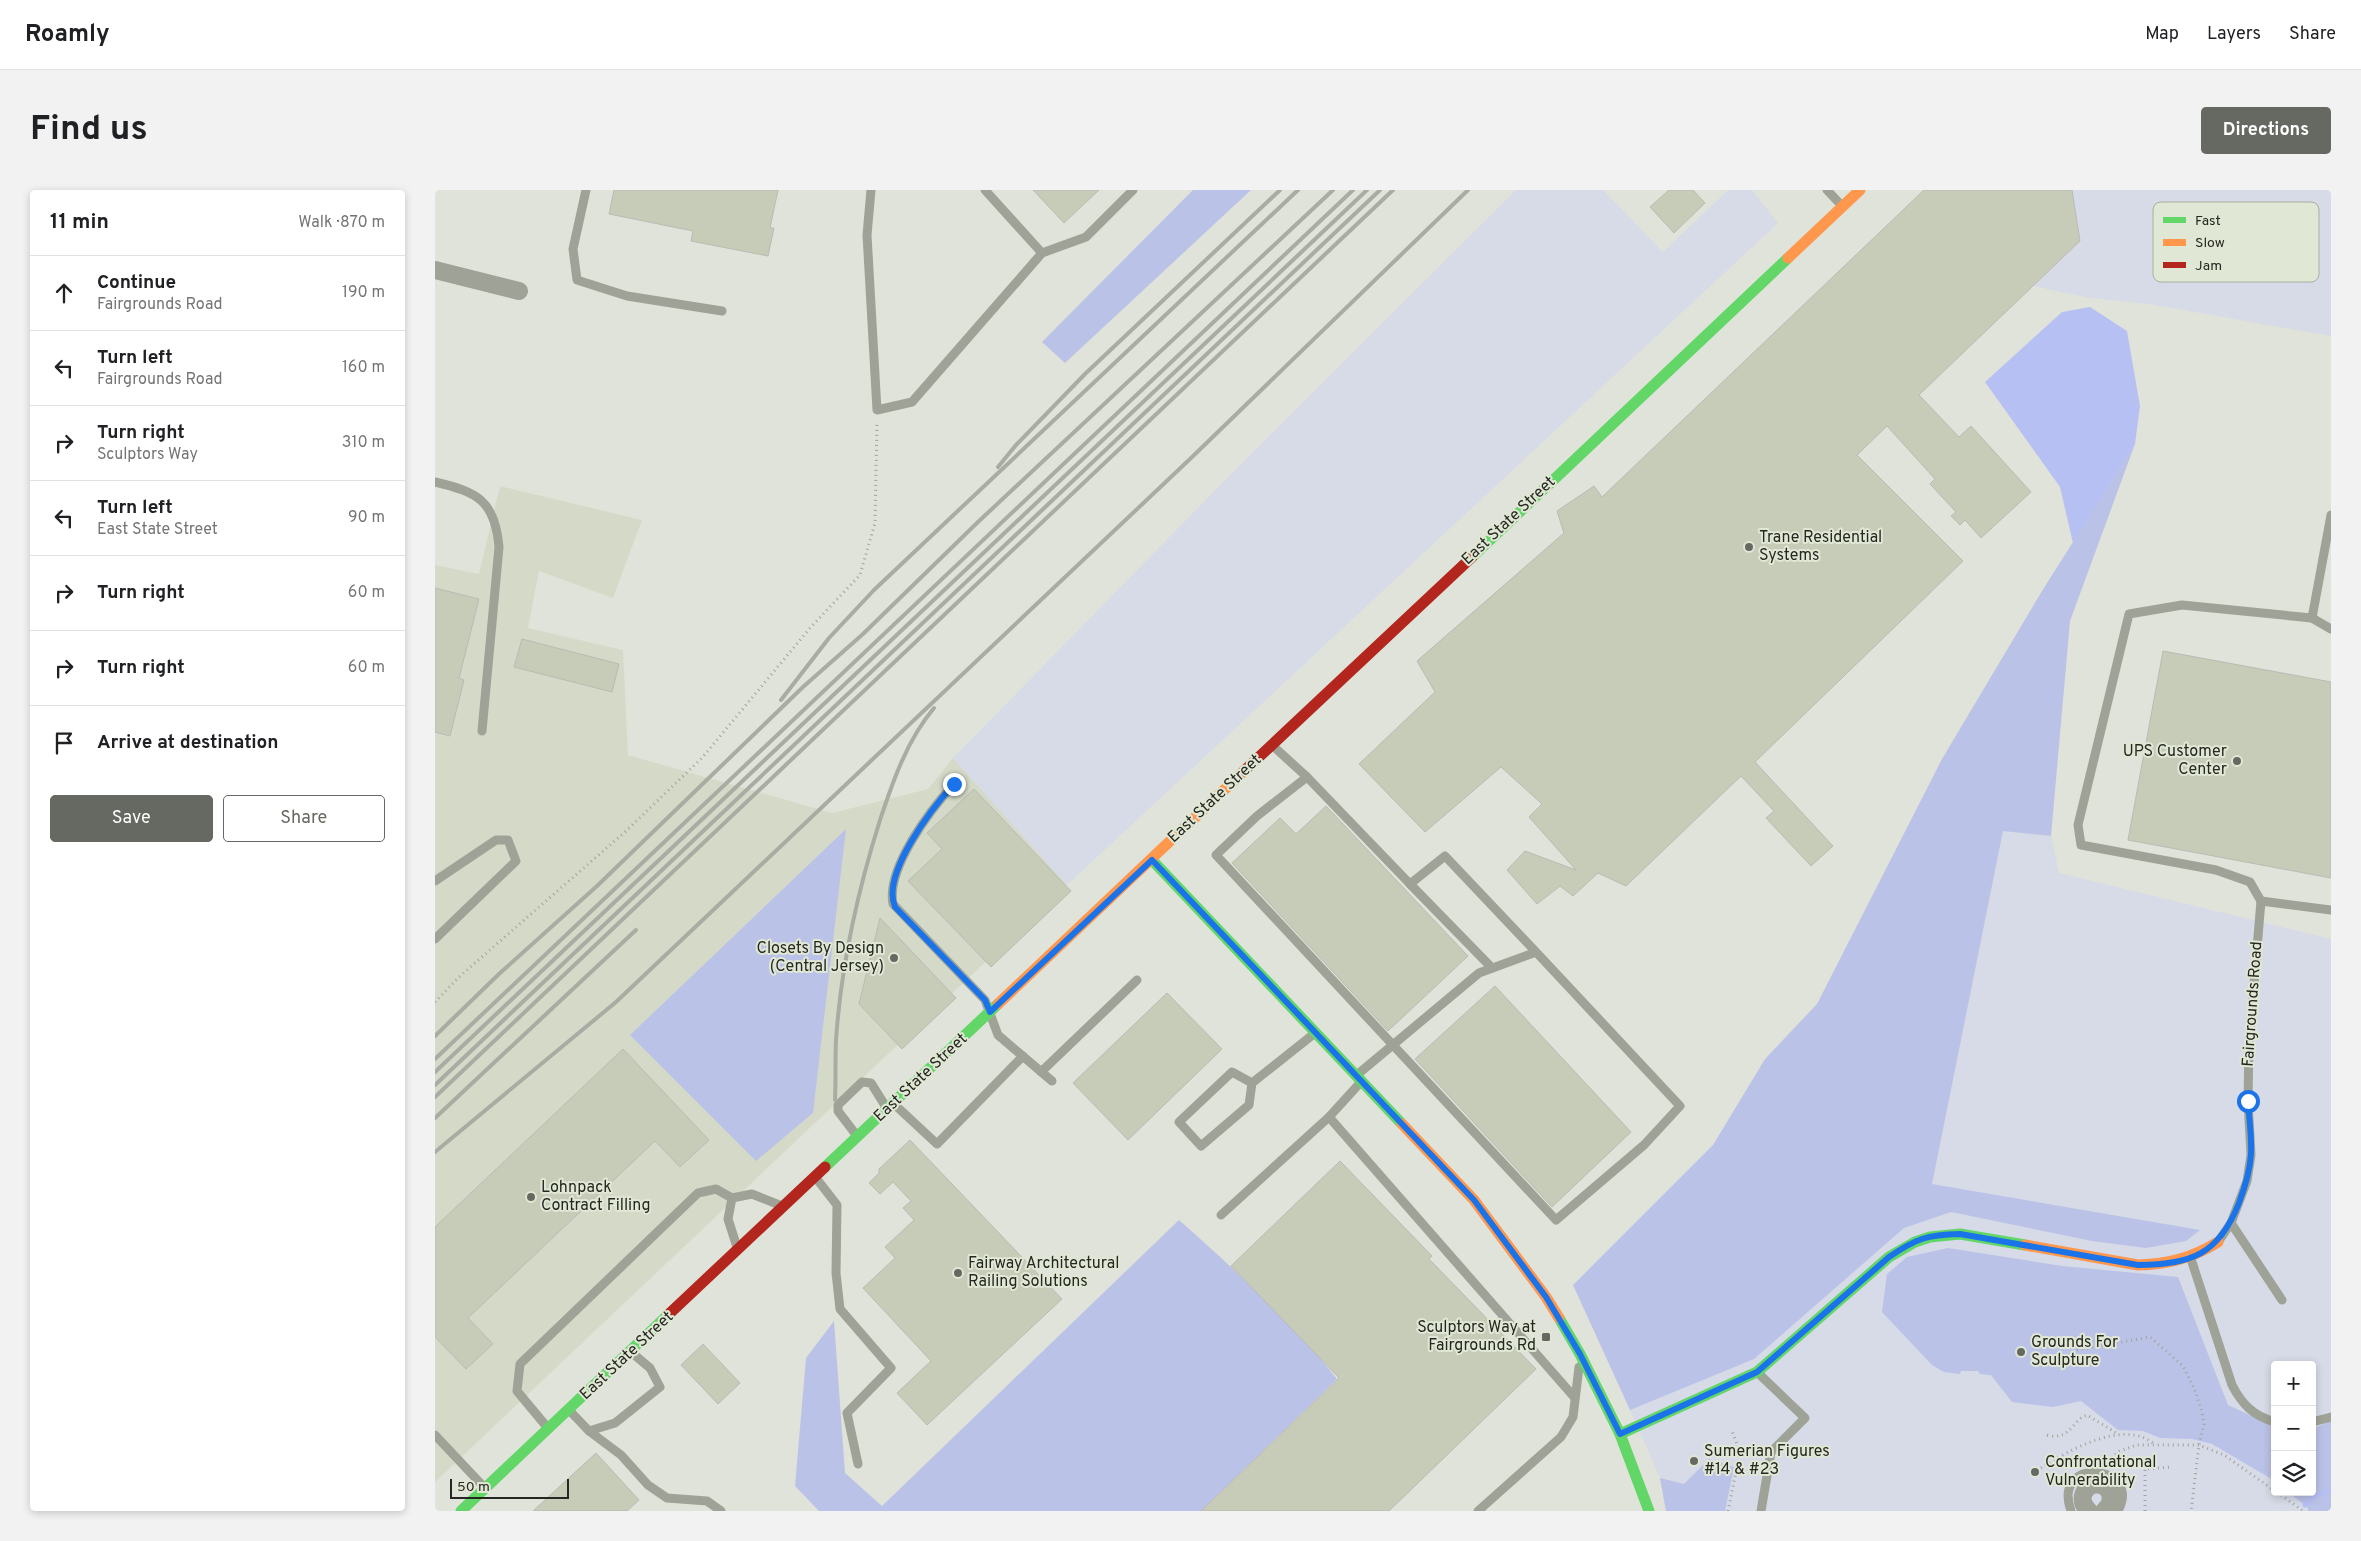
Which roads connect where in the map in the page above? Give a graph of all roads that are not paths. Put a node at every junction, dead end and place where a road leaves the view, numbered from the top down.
1 (587, 190) edge
2 (871, 190) edge
3 (985, 190) edge
4 (1133, 190) edge
5 (1827, 190) edge
6 (1860, 190) edge
7 (1842, 207) junction
8 (1042, 253) junction
9 (435, 270) edge
10 (519, 291) dead end
11 (722, 312) dead end
12 (435, 482) edge
13 (2331, 515) edge
14 (2311, 618) junction
15 (2331, 629) edge
16 (482, 731) dead end
17 (1273, 745) junction
18 (1307, 777) junction
19 (954, 784) dead end
20 (1152, 860) junction
21 (435, 881) edge
22 (1410, 884) junction
23 (2261, 901) junction
24 (2331, 910) edge
25 (435, 939) edge
26 (1535, 952) junction
27 (1492, 968) junction
28 (1137, 980) dead end
29 (990, 1012) junction
30 (1315, 1033) junction
31 (1392, 1046) junction
32 (1023, 1056) junction
33 (1041, 1072) junction
34 (1359, 1078) junction
35 (1052, 1081) dead end
36 (1253, 1083) junction
37 (890, 1107) junction
38 (1329, 1117) junction
39 (858, 1137) junction
40 (815, 1177) junction
41 (731, 1198) junction
42 (784, 1207) junction
43 (1221, 1216) dead end
44 (2231, 1223) junction
45 (2218, 1242) joint
46 (738, 1250) junction
47 (2191, 1259) junction
48 (2282, 1300) dead end
49 (631, 1352) junction
50 (1580, 1354) junction
51 (1757, 1372) junction
52 (1575, 1398) junction
53 (569, 1410) junction
54 (2331, 1417) edge
55 (2271, 1420) edge
56 (2316, 1421) edge
57 (548, 1430) junction
58 (589, 1431) junction
59 (435, 1434) edge
60 (1620, 1434) junction
61 (858, 1464) dead end
62 (485, 1488) junction
63 (461, 1511) edge
64 (721, 1511) edge
65 (1478, 1511) edge
66 (1649, 1511) edge
67 (1761, 1511) edge
68 (2071, 1511) edge
69 (2089, 1511) edge
70 (2104, 1511) edge
71 (2119, 1511) edge

1 - 11 lane
2 - 8 lane
3 - 8 lane
4 - 8 lane
5 - 7 lane
6 - 7 street, East State Street
7 - 17 street, East State Street
9 - 10 street
12 - 16 lane
13 - 14 lane
14 - 15 lane
14 - 23 lane
17 - 18 lane
17 - 20 street, East State Street
18 - 22 lane
18 - 31 lane
19 - 29 lane
20 - 29 street, East State Street
20 - 30 street
21 - 25 lane
22 - 26 lane
22 - 27 lane
23 - 24 lane
23 - 44 lane, Fairgrounds Road
26 - 27 lane
26 - 31 lane
27 - 31 lane
28 - 33 lane
29 - 32 lane
29 - 37 street, East State Street
30 - 34 street
30 - 36 lane
31 - 34 lane
32 - 33 lane
32 - 37 lane
33 - 35 lane
34 - 38 lane
34 - 50 street
36 - 36 lane
37 - 39 street, East State Street
37 - 39 lane
38 - 43 lane
38 - 52 lane
39 - 40 street, East State Street
40 - 42 street, East State Street
40 - 61 lane
41 - 42 lane
41 - 46 lane
41 - 57 lane
42 - 46 street, East State Street
44 - 45 lane, Fairgrounds Road
44 - 48 lane
45 - 47 street, Fairgrounds Road
46 - 49 street, East State Street
47 - 51 street, Fairgrounds Road
47 - 55 lane
49 - 53 street, East State Street
49 - 58 lane
50 - 52 lane
50 - 60 street
51 - 60 street, Fairgrounds Road
51 - 67 lane
52 - 65 lane
53 - 57 street, East State Street
53 - 58 lane
54 - 56 lane
57 - 62 street, East State Street
58 - 64 lane
59 - 62 lane
60 - 66 street
62 - 63 street, East State Street
68 - 71 lane
69 - 70 street

